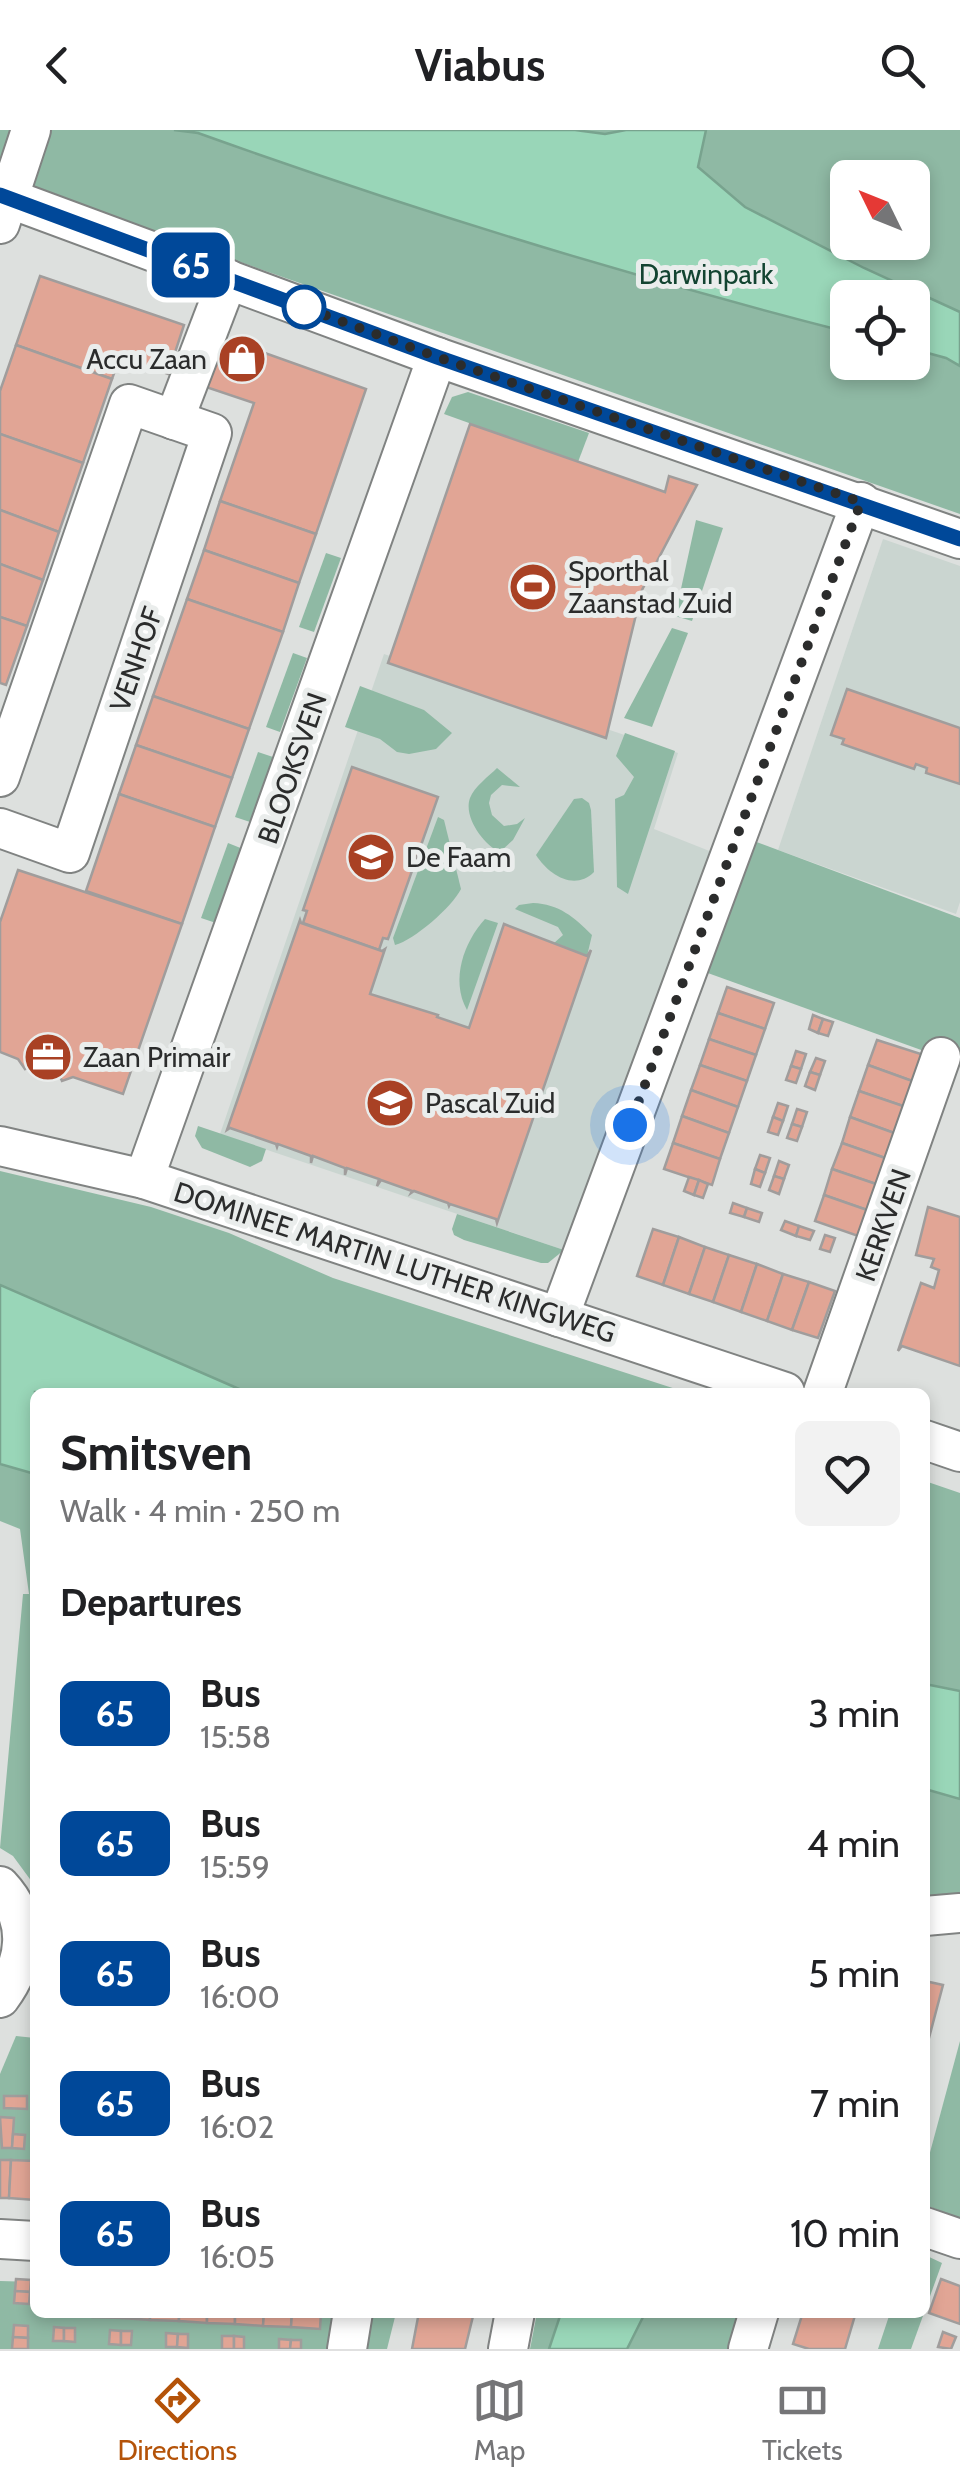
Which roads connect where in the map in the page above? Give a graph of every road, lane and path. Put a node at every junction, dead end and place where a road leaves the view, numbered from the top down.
1 (32, 130) edge
2 (3, 205) edge
3 (228, 279) junction
4 (437, 357) junction
5 (174, 420) junction
6 (861, 502) junction
7 (960, 539) edge
8 (0, 777) edge
9 (0, 828) edge
10 (941, 1057) dead end
11 (0, 1146) edge
12 (144, 1178) junction
13 (560, 1317) junction
14 (764, 1388) edge
15 (824, 1388) edge
16 (930, 1442) edge
17 (960, 1452) edge
18 (0, 1886) edge
19 (960, 1913) edge
20 (930, 1916) edge
21 (17, 1986) edge
22 (930, 2229) edge
23 (0, 2239) edge
24 (960, 2239) edge
25 (30, 2241) edge
26 (352, 2318) edge
27 (514, 2318) edge
28 (758, 2318) edge
29 (347, 2349) edge
30 (508, 2349) edge
31 (748, 2349) edge

1 - 2 street
2 - 3 street
3 - 4 street
3 - 5 street
4 - 6 street
4 - 12 street, BLOOKSVEN
5 - 8 street, VENHOF
5 - 9 street, VENHOF
6 - 7 street
6 - 13 street
10 - 15 street, KERKVEN
11 - 12 street, DOMINEE MARTIN LUTHER KINGWEG
12 - 13 street, DOMINEE MARTIN LUTHER KINGWEG
13 - 14 street, DOMINEE MARTIN LUTHER KINGWEG
16 - 17 street
18 - 21 street
19 - 20 street
22 - 24 street
23 - 25 street
26 - 29 street
27 - 30 street
28 - 31 street

